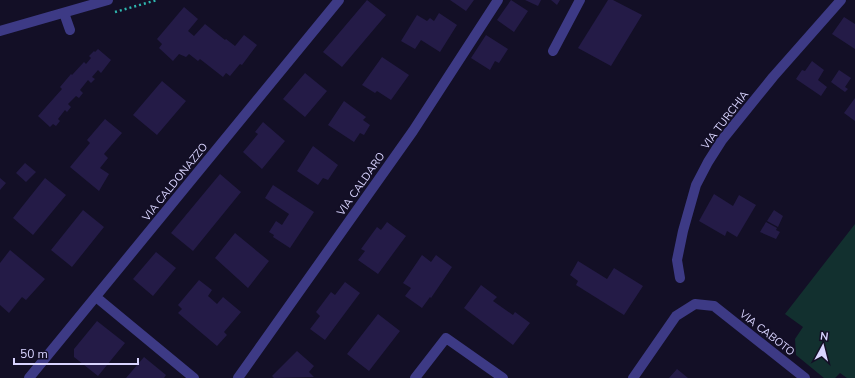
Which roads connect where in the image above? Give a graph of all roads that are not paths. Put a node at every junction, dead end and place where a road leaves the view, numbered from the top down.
1 (108, 0) edge
2 (339, 0) edge
3 (498, 0) edge
4 (580, 0) edge
5 (841, 0) edge
6 (64, 12) junction
7 (70, 30) dead end
8 (0, 31) edge
9 (553, 51) dead end
10 (680, 278) dead end
11 (96, 297) junction
12 (29, 378) edge
13 (194, 378) edge
14 (238, 378) edge
15 (415, 378) edge
16 (502, 378) edge
17 (633, 378) edge
18 (805, 378) edge

1 - 6 street
2 - 11 street, VIA CALDONAZZO
3 - 14 street, VIA CALDARO
4 - 9 street
5 - 10 street, VIA TURCHIA
6 - 7 street
6 - 8 street
11 - 12 street, VIA CALDONAZZO
11 - 13 street
15 - 16 street
17 - 18 street, VIA CABOTO

